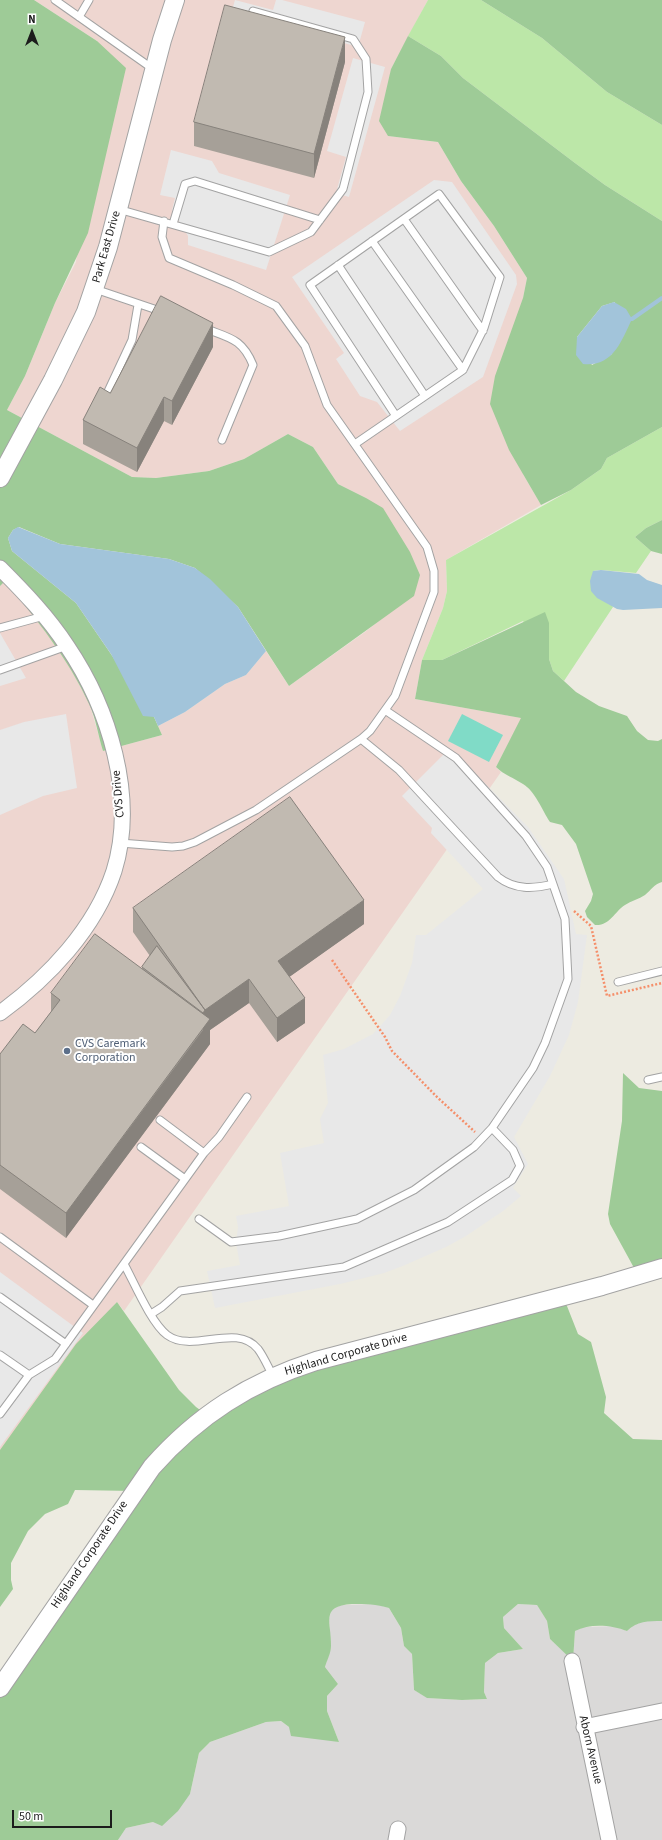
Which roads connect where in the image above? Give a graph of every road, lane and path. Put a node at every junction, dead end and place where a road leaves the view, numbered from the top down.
1 (55, 0) edge
2 (89, 0) edge
3 (175, 0) edge
4 (253, 11) edge
5 (79, 17) junction
6 (154, 70) junction
7 (118, 209) junction
8 (404, 219) junction
9 (320, 220) junction
10 (164, 221) junction
11 (173, 224) junction
12 (372, 241) junction
13 (338, 265) junction
14 (95, 289) junction
15 (138, 305) junction
16 (169, 314) edge
17 (197, 325) edge
18 (483, 331) junction
19 (463, 370) junction
20 (425, 396) junction
21 (103, 402) edge
22 (396, 416) junction
23 (222, 440) dead end
24 (355, 444) junction
25 (0, 478) edge
26 (0, 568) edge
27 (44, 615) junction
28 (0, 628) edge
29 (67, 646) junction
30 (0, 670) edge
31 (385, 710) junction
32 (361, 739) junction
33 (120, 843) junction
34 (553, 884) junction
35 (558, 898) junction
36 (332, 960) dead end
37 (662, 971) edge
38 (618, 982) dead end
39 (662, 983) edge
40 (0, 1013) edge
41 (662, 1077) edge
42 (648, 1080) dead end
43 (247, 1098) dead end
44 (160, 1120) dead end
45 (492, 1128) junction
46 (483, 1139) junction
47 (141, 1147) dead end
48 (204, 1153) junction
49 (185, 1179) junction
50 (199, 1219) dead end
51 (0, 1238) edge
52 (124, 1264) junction
53 (662, 1268) edge
54 (0, 1296) edge
55 (93, 1305) junction
56 (151, 1314) junction
57 (66, 1344) junction
58 (0, 1354) edge
59 (29, 1375) junction
60 (273, 1376) junction
61 (3, 1403) edge
62 (0, 1414) edge
63 (572, 1661) dead end
64 (0, 1688) edge
65 (662, 1710) edge
66 (584, 1727) junction
67 (609, 1840) edge

1 - 5 lane
2 - 5 lane
3 - 6 street, Park East Drive
4 - 9 lane
5 - 6 lane
6 - 7 street, Park East Drive
7 - 10 lane
7 - 14 street, Park East Drive
8 - 12 lane
8 - 18 lane
8 - 18 lane
9 - 11 lane
9 - 11 lane
10 - 11 lane
10 - 24 lane
12 - 13 lane
12 - 19 lane
13 - 20 lane
13 - 22 lane
14 - 15 lane
14 - 25 street, Park East Drive
15 - 16 lane
15 - 21 lane
17 - 23 lane
18 - 19 lane
19 - 20 lane
20 - 22 lane
22 - 24 lane
24 - 31 lane
26 - 27 street, CVS Drive
27 - 28 lane
27 - 29 street, CVS Drive
29 - 30 lane
29 - 33 street, CVS Drive
31 - 32 lane
31 - 34 lane
32 - 33 lane
32 - 34 lane
33 - 40 street, CVS Drive
34 - 35 lane
35 - 39 path
35 - 45 lane
36 - 46 path
37 - 38 lane
41 - 42 lane
43 - 48 lane
44 - 48 lane
45 - 46 lane
45 - 56 lane
46 - 50 lane
47 - 49 lane
48 - 49 lane
49 - 52 lane
51 - 55 lane
52 - 55 lane
52 - 56 lane
53 - 60 street, Highland Corporate Drive
54 - 57 lane
55 - 57 lane
56 - 60 lane
57 - 59 lane
58 - 59 lane
59 - 61 lane
60 - 64 street, Highland Corporate Drive
61 - 62 lane
63 - 66 street, Aborn Avenue
65 - 66 street
66 - 67 street, Aborn Avenue

